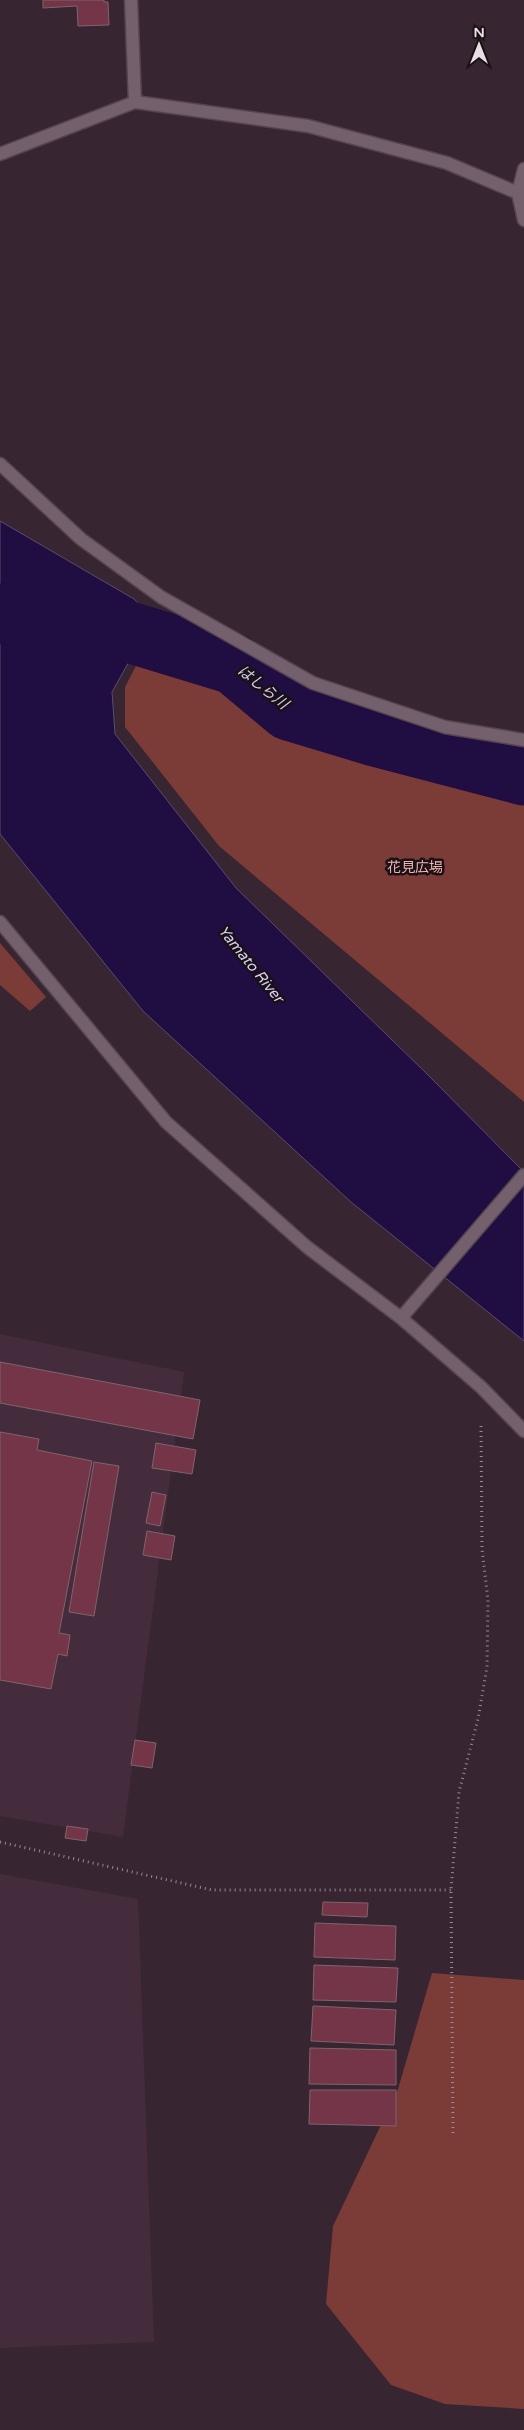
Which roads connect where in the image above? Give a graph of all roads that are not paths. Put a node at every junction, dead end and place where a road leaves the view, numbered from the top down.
1 (131, 0) edge
2 (135, 102) junction
3 (0, 154) edge
4 (524, 169) edge
5 (518, 193) junction
6 (524, 220) edge
7 (0, 464) edge
8 (524, 740) edge
9 (0, 922) edge
10 (524, 1175) edge
11 (401, 1318) junction
12 (524, 1431) edge

1 - 2 street
2 - 3 street
2 - 5 street
4 - 5 street
5 - 6 street
7 - 8 street
9 - 11 street
10 - 11 street
11 - 12 street

